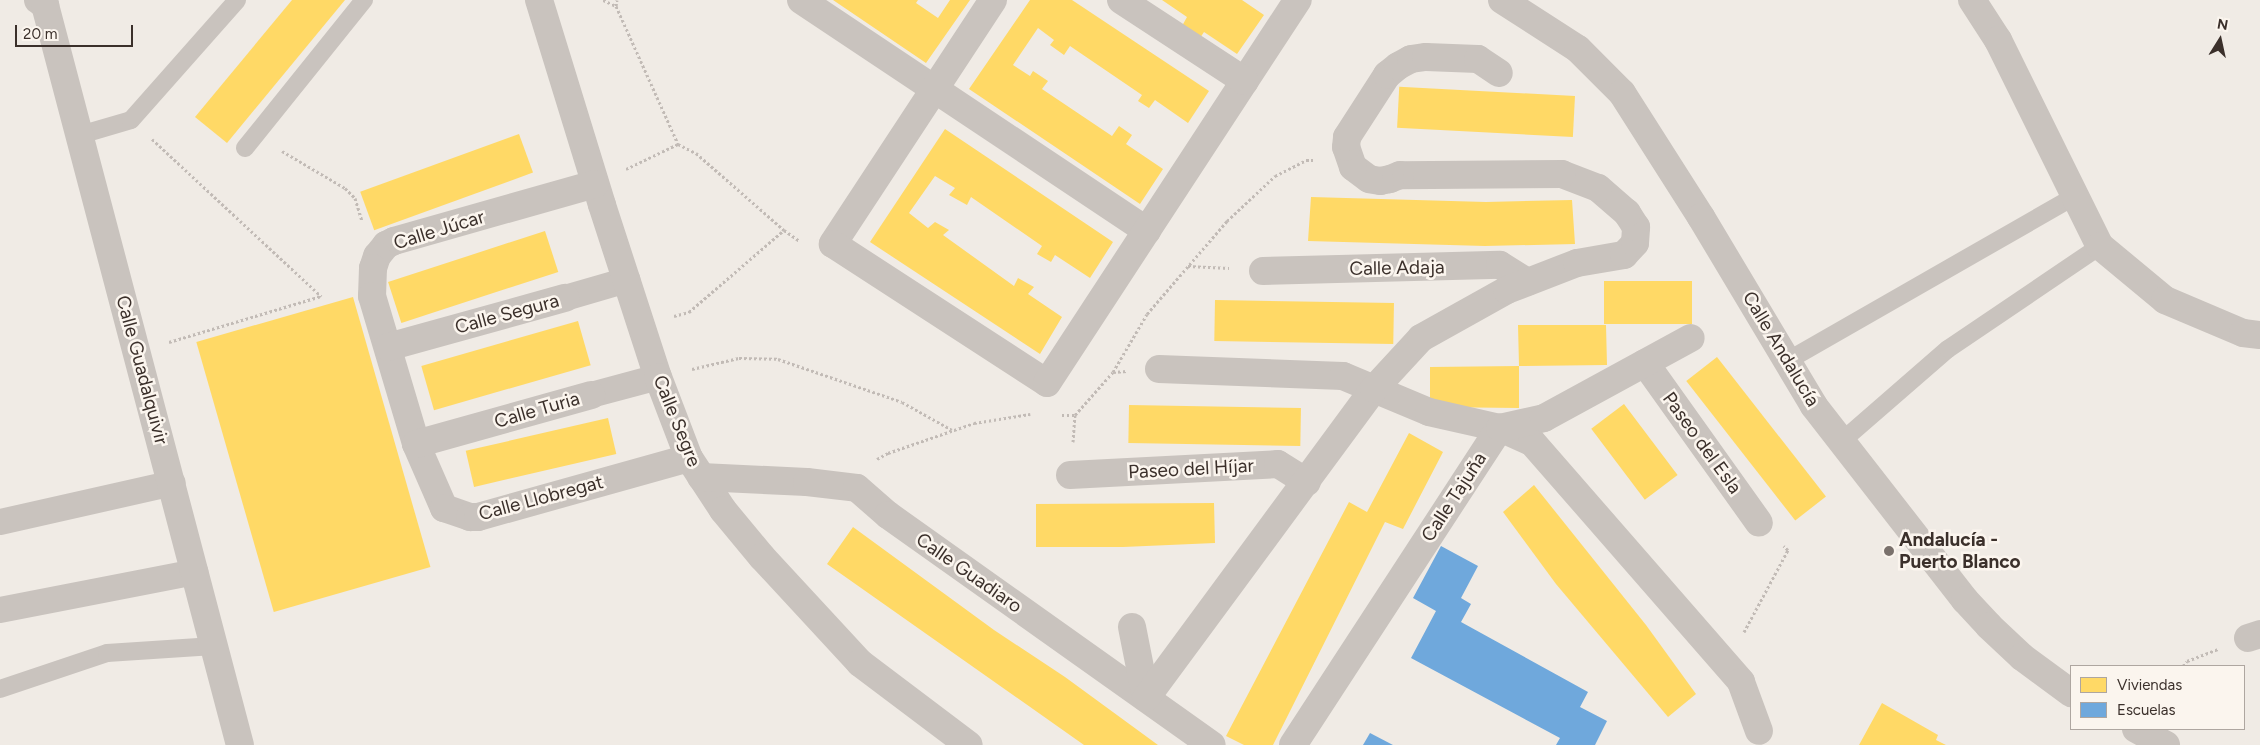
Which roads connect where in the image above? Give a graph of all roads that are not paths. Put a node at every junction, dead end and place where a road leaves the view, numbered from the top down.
1 (38, 0) edge
2 (237, 0) edge
3 (364, 0) edge
4 (539, 0) edge
5 (801, 0) edge
6 (993, 0) edge
7 (1121, 0) edge
8 (1298, 0) edge
9 (1502, 0) edge
10 (1972, 0) edge
11 (1499, 73) dead end
12 (1245, 80) junction
13 (934, 89) junction
14 (80, 135) junction
15 (245, 148) dead end
16 (596, 184) junction
17 (2075, 196) junction
18 (1146, 231) junction
19 (2100, 246) junction
20 (1263, 271) road end
21 (627, 280) junction
22 (1527, 282) junction
23 (565, 298) joint
24 (2260, 335) edge
25 (1691, 338) dead end
26 (388, 347) junction
27 (1787, 361) junction
28 (1644, 363) junction
29 (1159, 369) dead end
30 (658, 377) junction
31 (1374, 389) junction
32 (592, 395) joint
33 (1500, 428) junction
34 (1842, 441) junction
35 (416, 444) junction
36 (695, 468) junction
37 (1070, 475) dead end
38 (1307, 482) junction
39 (172, 483) junction
40 (0, 522) edge
41 (1759, 523) road end
42 (195, 572) junction
43 (0, 610) edge
44 (1132, 627) dead end
45 (214, 646) junction
46 (0, 689) edge
47 (2070, 692) edge
48 (1146, 698) junction
49 (1759, 730) dead end
50 (2138, 730) edge
51 (240, 745) edge
52 (969, 745) edge
53 (1212, 745) edge
54 (1293, 745) edge
55 (2166, 745) edge

1 - 14 street, Calle Guadalquivir
2 - 14 lane
3 - 15 lane
4 - 16 street, Calle Segre
5 - 13 street
6 - 13 street
7 - 12 street
8 - 12 street
9 - 27 street, Calle Andalucía
10 - 17 street
11 - 22 street
12 - 18 street
13 - 18 street
13 - 18 street
14 - 39 street, Calle Guadalquivir
16 - 21 street, Calle Segre
16 - 26 street, Calle Júcar
17 - 19 street
17 - 27 lane
19 - 24 street
19 - 34 lane
20 - 22 street, Calle Adaja
21 - 23 street, Calle Segura
21 - 30 street, Calle Segre
22 - 31 street
23 - 26 street, Calle Segura
25 - 28 street
26 - 35 street, Calle Llobregat
27 - 34 street, Calle Andalucía
28 - 33 street
28 - 41 street, Paseo del Esla
29 - 31 street
30 - 32 street, Calle Turia
30 - 36 street, Calle Segre
31 - 33 street
31 - 38 street
32 - 35 street, Calle Turia
33 - 49 street
33 - 54 street, Calle Tajuña
34 - 47 street, Calle Andalucía
35 - 36 street, Calle Llobregat
36 - 48 street, Calle Guadiaro
36 - 52 street, Calle Segre
37 - 38 street, Paseo del Híjar
38 - 48 street
39 - 40 street
39 - 42 street, Calle Guadalquivir
42 - 43 street
42 - 45 street, Calle Guadalquivir
44 - 48 street
45 - 46 lane
45 - 51 street, Calle Guadalquivir
48 - 53 street, Calle Guadiaro
50 - 55 street

